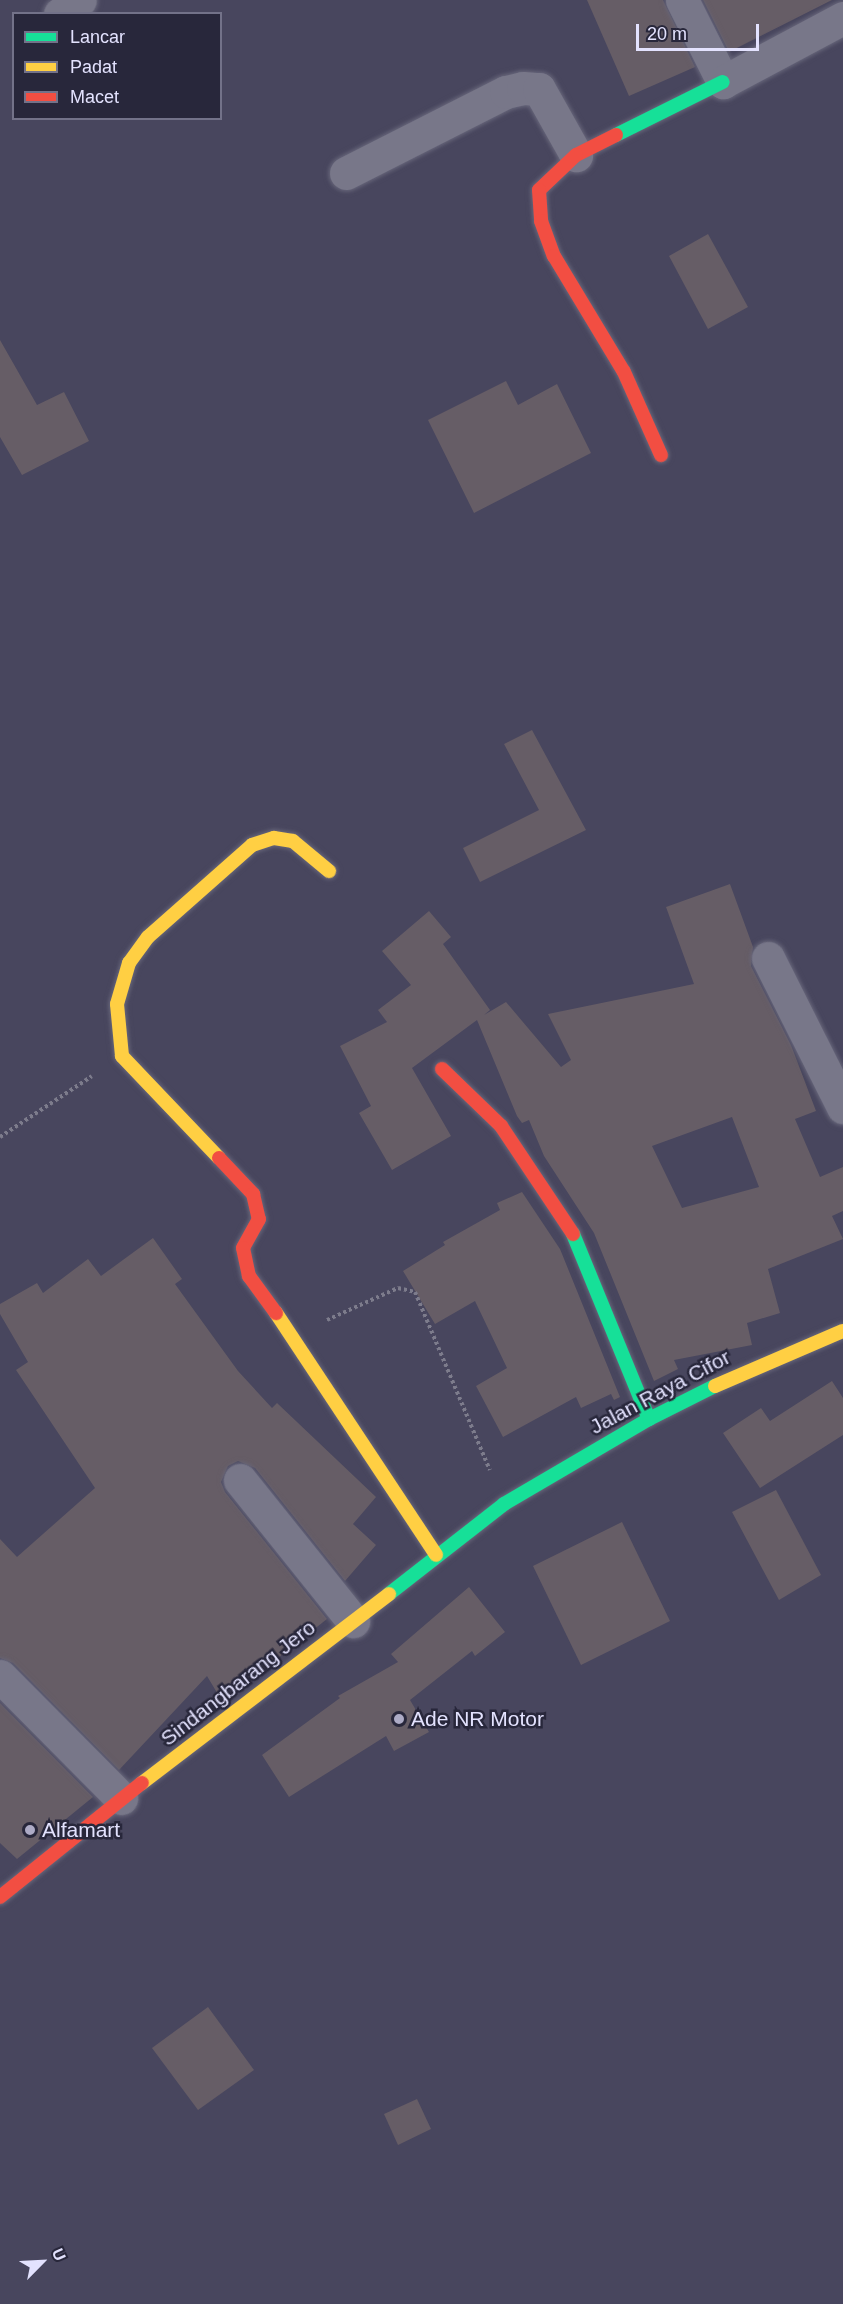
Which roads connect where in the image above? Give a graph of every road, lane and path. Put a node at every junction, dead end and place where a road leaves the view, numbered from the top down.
1 (80, 0) edge
2 (682, 0) edge
3 (63, 12) edge
4 (843, 19) edge
5 (723, 82) junction
6 (576, 155) junction
7 (346, 173) dead end
8 (661, 455) dead end
9 (329, 871) dead end
10 (768, 958) dead end
11 (122, 1056) junction
12 (442, 1069) dead end
13 (843, 1107) edge
14 (0, 1137) edge
15 (843, 1331) edge
16 (294, 1338) junction
17 (649, 1419) junction
18 (240, 1480) dead end
19 (504, 1504) junction
20 (436, 1555) junction
21 (353, 1621) junction
22 (0, 1676) edge
23 (121, 1798) junction
24 (0, 1897) edge

1 - 3 street
2 - 5 street
4 - 5 street
5 - 6 street
6 - 7 street
6 - 8 street
9 - 11 street
10 - 13 street
11 - 14 path
11 - 16 street
12 - 17 street
15 - 17 street, Jalan Raya Cifor
16 - 19 path
16 - 20 street
17 - 19 street, Jalan Raya Cifor
18 - 21 street
19 - 20 street, Sindangbarang Jero
20 - 21 street, Sindangbarang Jero
21 - 23 street, Sindangbarang Jero
22 - 23 street
23 - 24 street, Sindangbarang Jero

